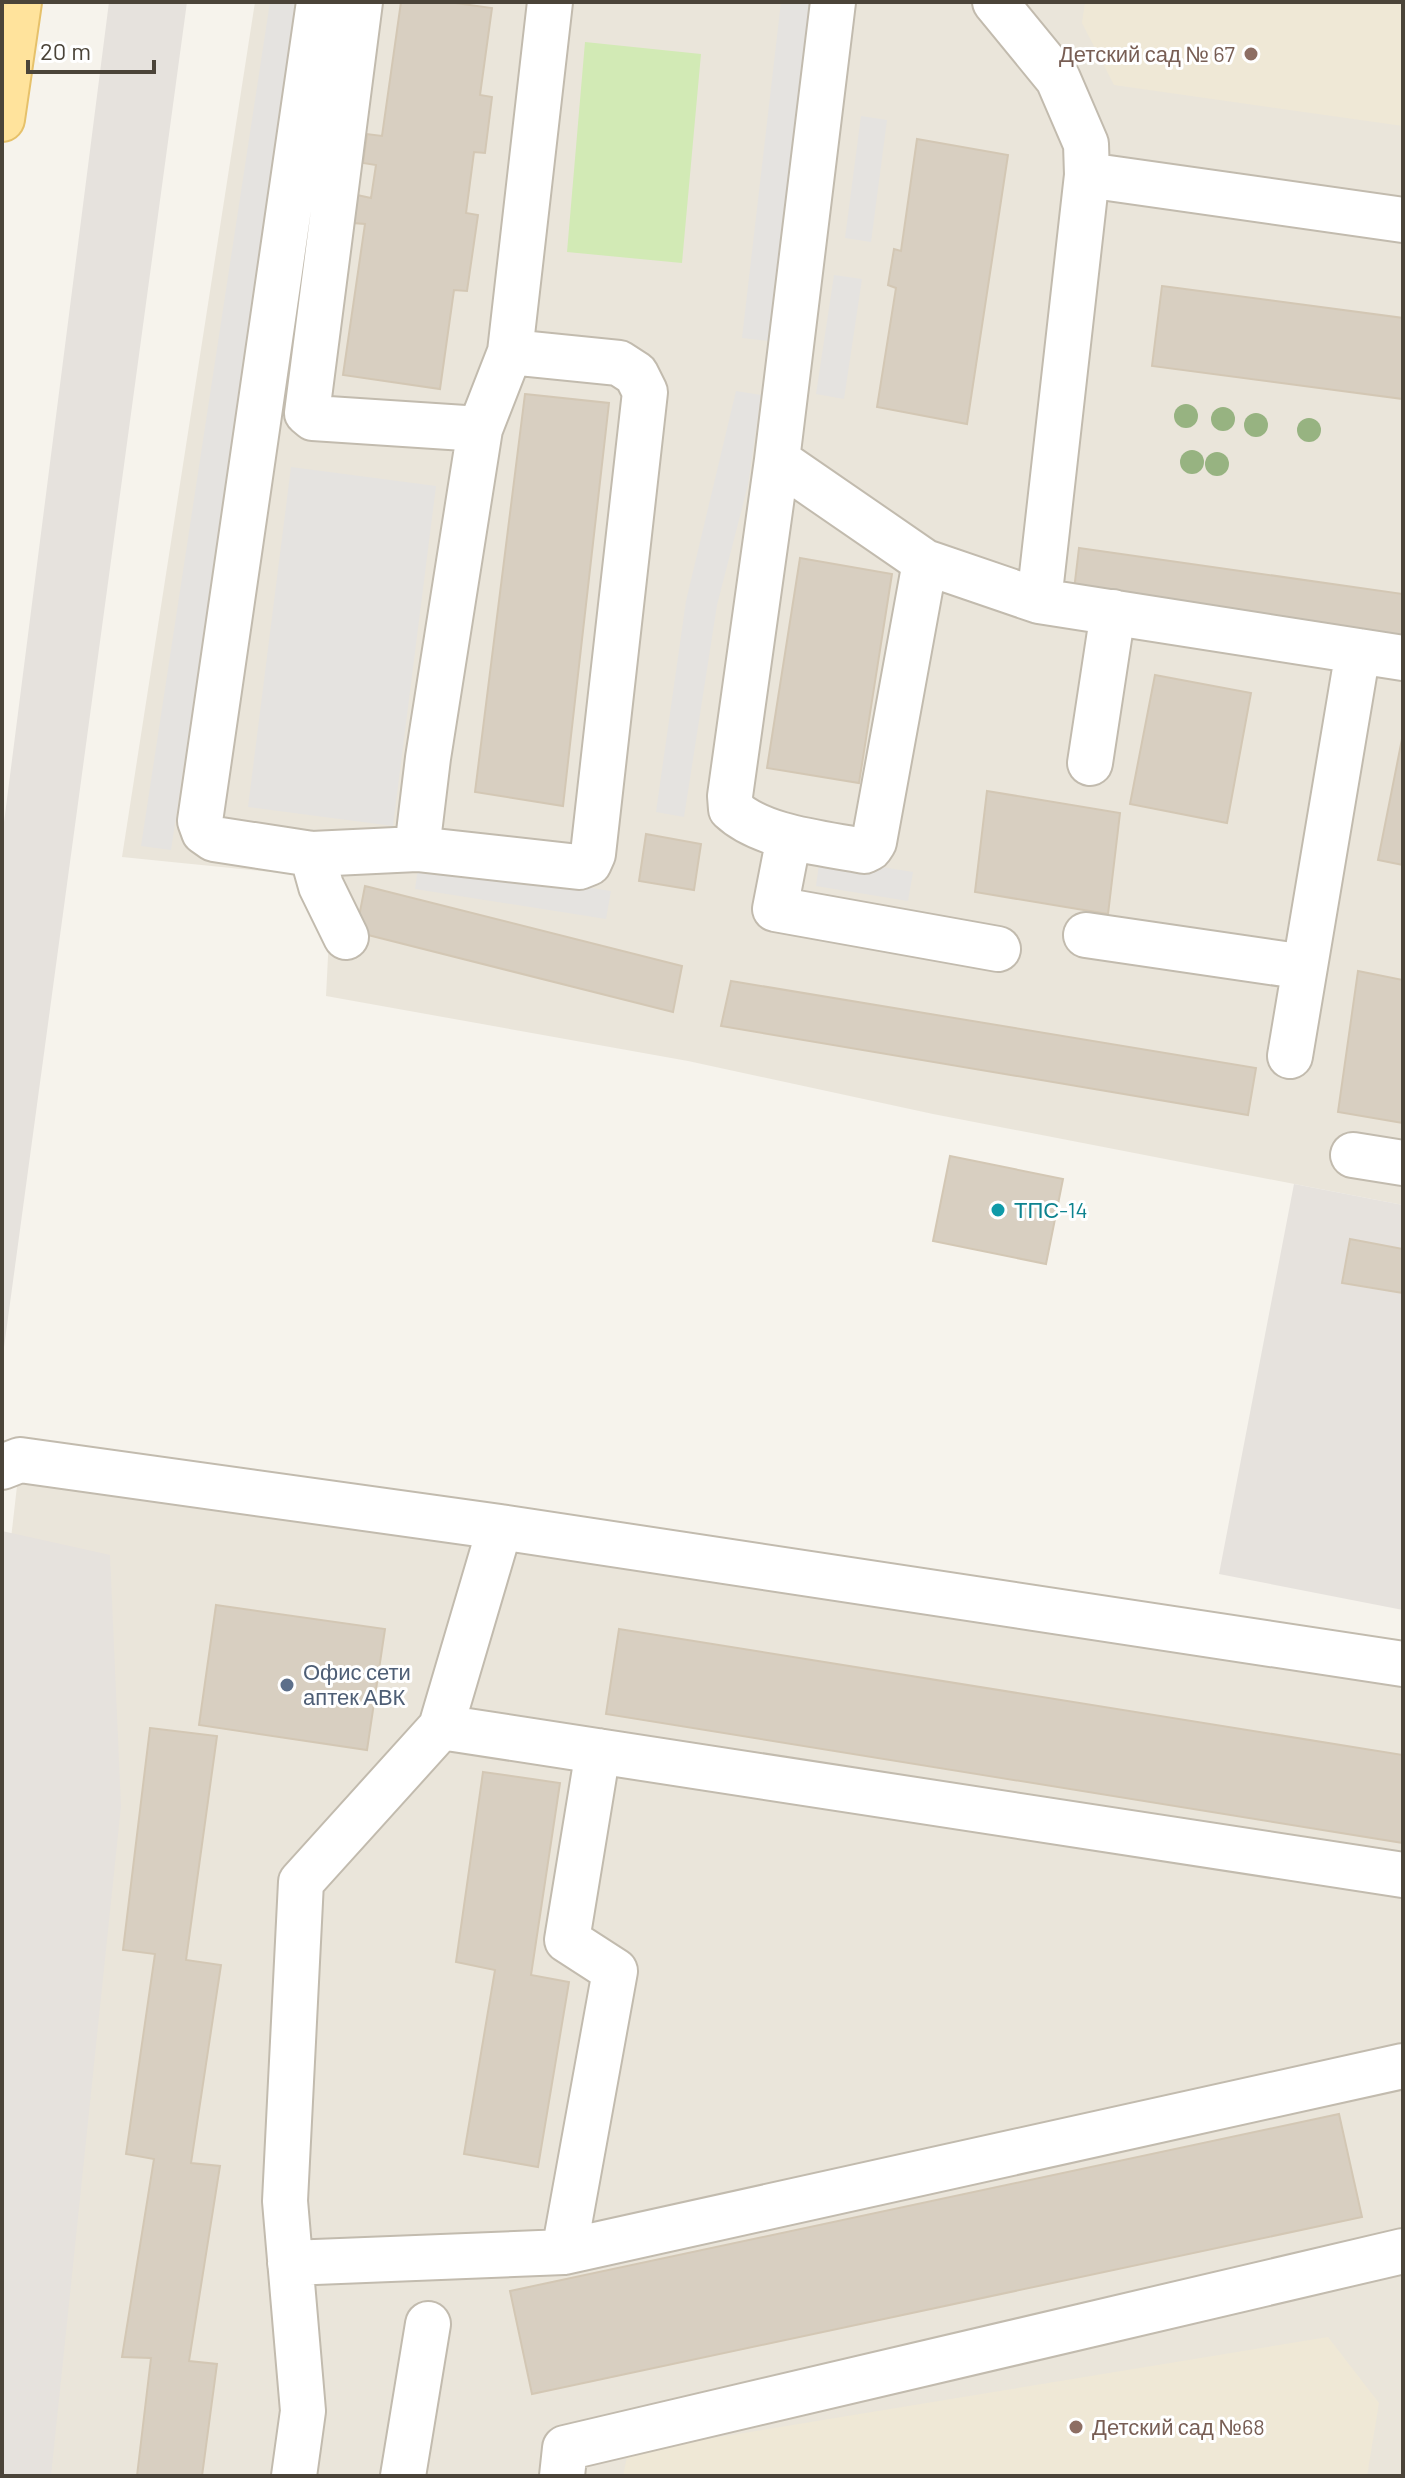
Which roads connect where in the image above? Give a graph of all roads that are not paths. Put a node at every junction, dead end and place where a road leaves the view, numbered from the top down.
1 (19, 2) edge
2 (319, 2) edge
3 (360, 2) edge
4 (550, 2) edge
5 (833, 2) edge
6 (995, 2) edge
7 (2, 119) edge
8 (1087, 175) junction
9 (1403, 220) edge
10 (510, 352) junction
11 (480, 429) junction
12 (777, 460) junction
13 (925, 562) junction
14 (1039, 601) junction
15 (1113, 612) junction
16 (1358, 651) junction
17 (1403, 658) edge
18 (1090, 763) dead end
19 (789, 837) junction
20 (417, 849) junction
21 (312, 854) junction
22 (1086, 935) dead end
23 (346, 937) dead end
24 (998, 949) dead end
25 (1305, 967) junction
26 (1290, 1056) dead end
27 (1353, 1155) dead end
28 (1403, 1163) edge
29 (11, 1463) edge
30 (500, 1527) junction
31 (1403, 1664) edge
32 (441, 1727) junction
33 (598, 1751) junction
34 (1403, 1875) edge
35 (1403, 2066) edge
36 (1403, 2251) edge
37 (564, 2252) junction
38 (290, 2263) junction
39 (428, 2324) dead end
40 (294, 2476) edge
41 (403, 2476) edge
42 (562, 2476) edge

1 - 7 main road
2 - 21 street
3 - 11 street
4 - 10 street
5 - 12 street
6 - 8 street
8 - 9 street
8 - 14 street
10 - 11 street
10 - 20 street
11 - 20 street
12 - 13 street
12 - 19 street
13 - 14 street
13 - 19 street
14 - 15 street
15 - 16 street
15 - 18 street
16 - 17 street
16 - 25 street
19 - 24 street
20 - 21 street
21 - 23 street
22 - 25 street
25 - 26 street
27 - 28 street
29 - 30 street
30 - 31 street
30 - 32 street
32 - 33 street
32 - 38 street
33 - 34 street
33 - 37 street
35 - 37 street
36 - 42 street
37 - 38 street
38 - 40 street
39 - 41 street

